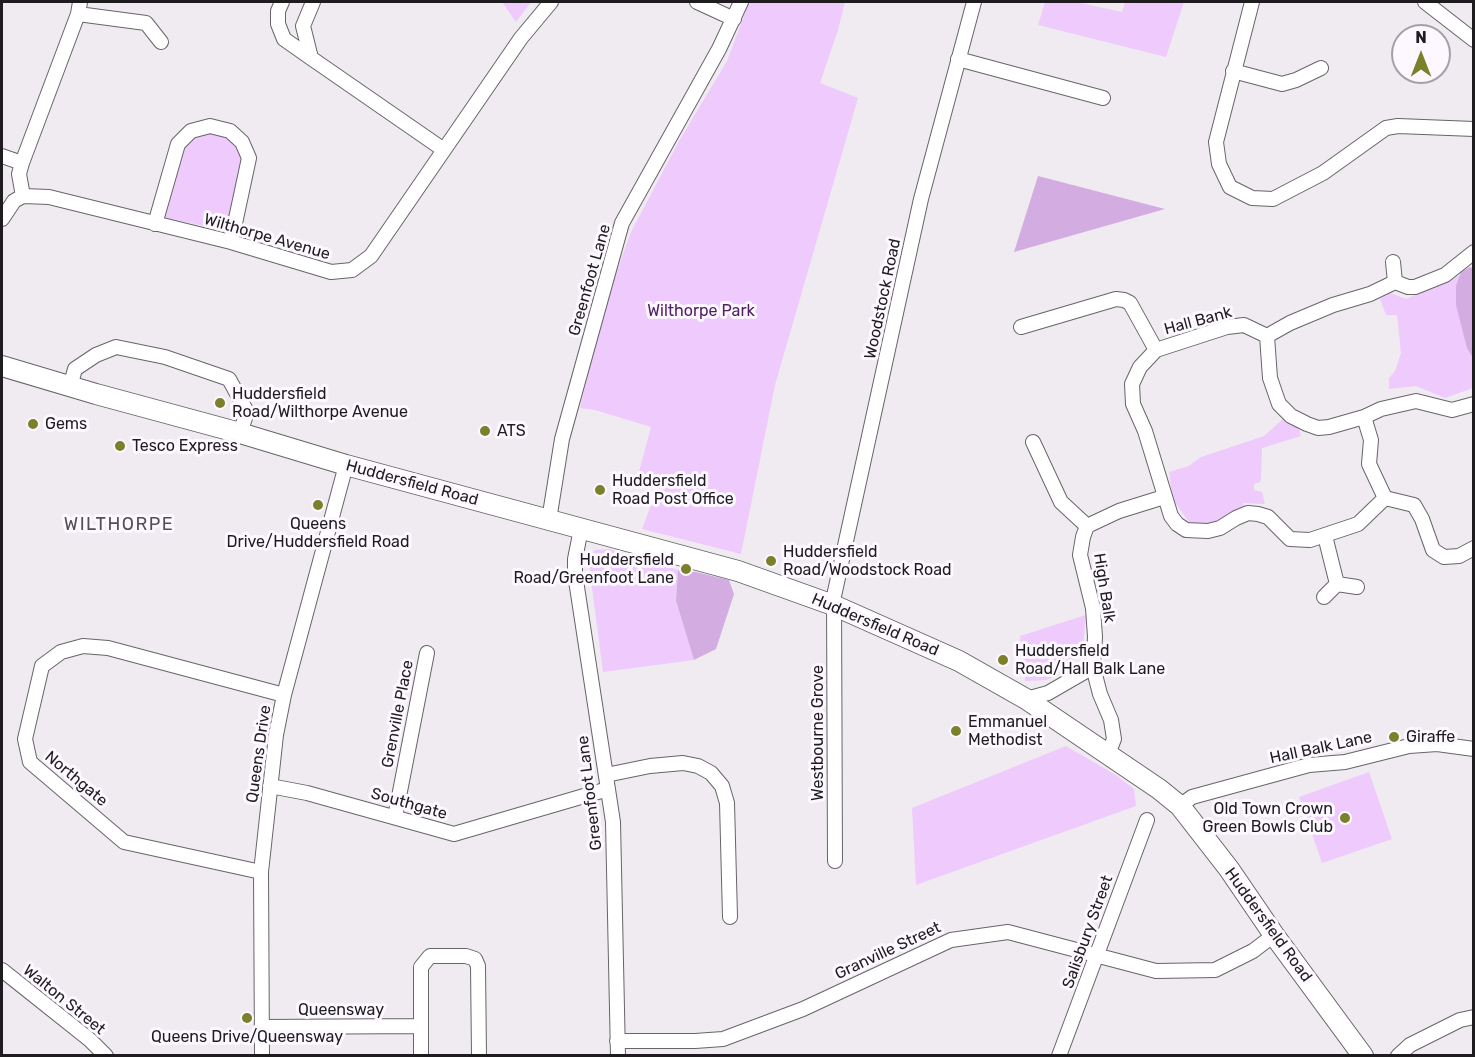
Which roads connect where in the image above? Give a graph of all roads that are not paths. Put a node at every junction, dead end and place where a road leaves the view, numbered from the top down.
1 (282, 2) edge
2 (313, 2) edge
3 (551, 2) edge
4 (697, 2) edge
5 (741, 2) edge
6 (974, 2) edge
7 (1252, 2) edge
8 (1425, 2) edge
9 (79, 8) edge
10 (734, 19) junction
11 (1473, 40) edge
12 (161, 42) dead end
13 (311, 58) junction
14 (958, 59) junction
15 (1321, 68) dead end
16 (1233, 71) junction
17 (1103, 98) dead end
18 (1473, 129) edge
19 (444, 150) junction
20 (2, 156) edge
21 (22, 163) junction
22 (23, 196) junction
23 (2, 219) edge
24 (155, 224) junction
25 (231, 242) junction
26 (1473, 252) edge
27 (1393, 262) dead end
28 (1395, 282) junction
29 (1021, 327) dead end
30 (1267, 336) junction
31 (1156, 350) junction
32 (2, 366) edge
33 (70, 387) junction
34 (1473, 404) edge
35 (1364, 417) junction
36 (240, 433) junction
37 (1033, 442) dead end
38 (346, 465) junction
39 (1164, 497) junction
40 (1385, 498) junction
41 (549, 520) junction
42 (1087, 526) junction
43 (581, 529) junction
44 (1325, 536) junction
45 (1473, 548) edge
46 (1337, 584) junction
47 (1358, 587) dead end
48 (1324, 597) dead end
49 (833, 605) junction
50 (427, 653) dead end
51 (1093, 667) junction
52 (284, 695) junction
53 (1026, 699) junction
54 (1473, 749) edge
55 (1108, 754) junction
56 (607, 782) junction
57 (270, 786) junction
58 (1180, 806) junction
59 (395, 817) junction
60 (1147, 820) dead end
61 (835, 861) dead end
62 (261, 872) junction
63 (730, 917) dead end
64 (1274, 935) junction
65 (1097, 954) junction
66 (2, 970) edge
67 (1473, 1017) edge
68 (421, 1026) junction
69 (262, 1028) junction
70 (617, 1041) junction
71 (106, 1056) edge
72 (262, 1056) edge
73 (421, 1056) edge
74 (479, 1056) edge
75 (618, 1056) edge
76 (1059, 1056) edge
77 (1363, 1056) edge
78 (1398, 1056) edge

1 - 13 street
2 - 13 street
3 - 19 street, Wilthorpe Avenue
4 - 10 street
5 - 10 street, Greenfoot Lane
6 - 14 street, Woodstock Road
7 - 16 street
8 - 11 street
9 - 12 street
9 - 21 street
10 - 41 street, Greenfoot Lane
13 - 19 street
14 - 17 street
14 - 49 street, Woodstock Road
15 - 16 street
16 - 18 street
19 - 25 street, Wilthorpe Avenue
20 - 21 street
21 - 22 street
22 - 23 street
22 - 24 street, Wilthorpe Avenue
24 - 25 street, Wilthorpe Avenue
24 - 25 street
26 - 28 street
27 - 28 street
28 - 30 street
29 - 31 street
30 - 31 street, Hall Bank
30 - 35 street
31 - 39 street, Hall Bank
32 - 33 highway, Huddersfield Road
33 - 36 highway, Huddersfield Road
33 - 36 street
34 - 35 street
35 - 40 street
36 - 38 highway, Huddersfield Road
37 - 42 street
38 - 41 highway, Huddersfield Road
38 - 52 street, Queens Drive
39 - 42 street
39 - 44 street, Hall Bank
40 - 44 street, Hall Bank
40 - 45 street
41 - 43 highway, Huddersfield Road
42 - 51 street, High Balk
43 - 49 highway, Huddersfield Road
43 - 56 street, Greenfoot Lane
44 - 46 street
46 - 47 street
46 - 48 street
49 - 53 highway, Huddersfield Road
49 - 61 street, Westbourne Grove
50 - 59 street, Grenville Place
51 - 53 street
51 - 55 street, High Balk
52 - 57 street, Queens Drive
52 - 62 street, Northgate
53 - 55 highway, Huddersfield Road
54 - 58 street, Hall Balk Lane
55 - 58 highway, Huddersfield Road
56 - 59 street, Southgate
56 - 63 street, Southgate
56 - 70 street, Greenfoot Lane
57 - 59 street, Southgate
57 - 62 street, Queens Drive
58 - 64 highway, Huddersfield Road
60 - 65 street, Salisbury Street
62 - 69 street, Queens Drive
64 - 65 street, Granville Street
64 - 77 highway, Huddersfield Road
65 - 70 street, Granville Street
65 - 76 street, Salisbury Street
66 - 71 street, Walton Street
67 - 78 street
68 - 69 street, Queensway
68 - 73 street
68 - 74 street
69 - 72 street, Queens Drive
70 - 75 street, Greenfoot Lane

